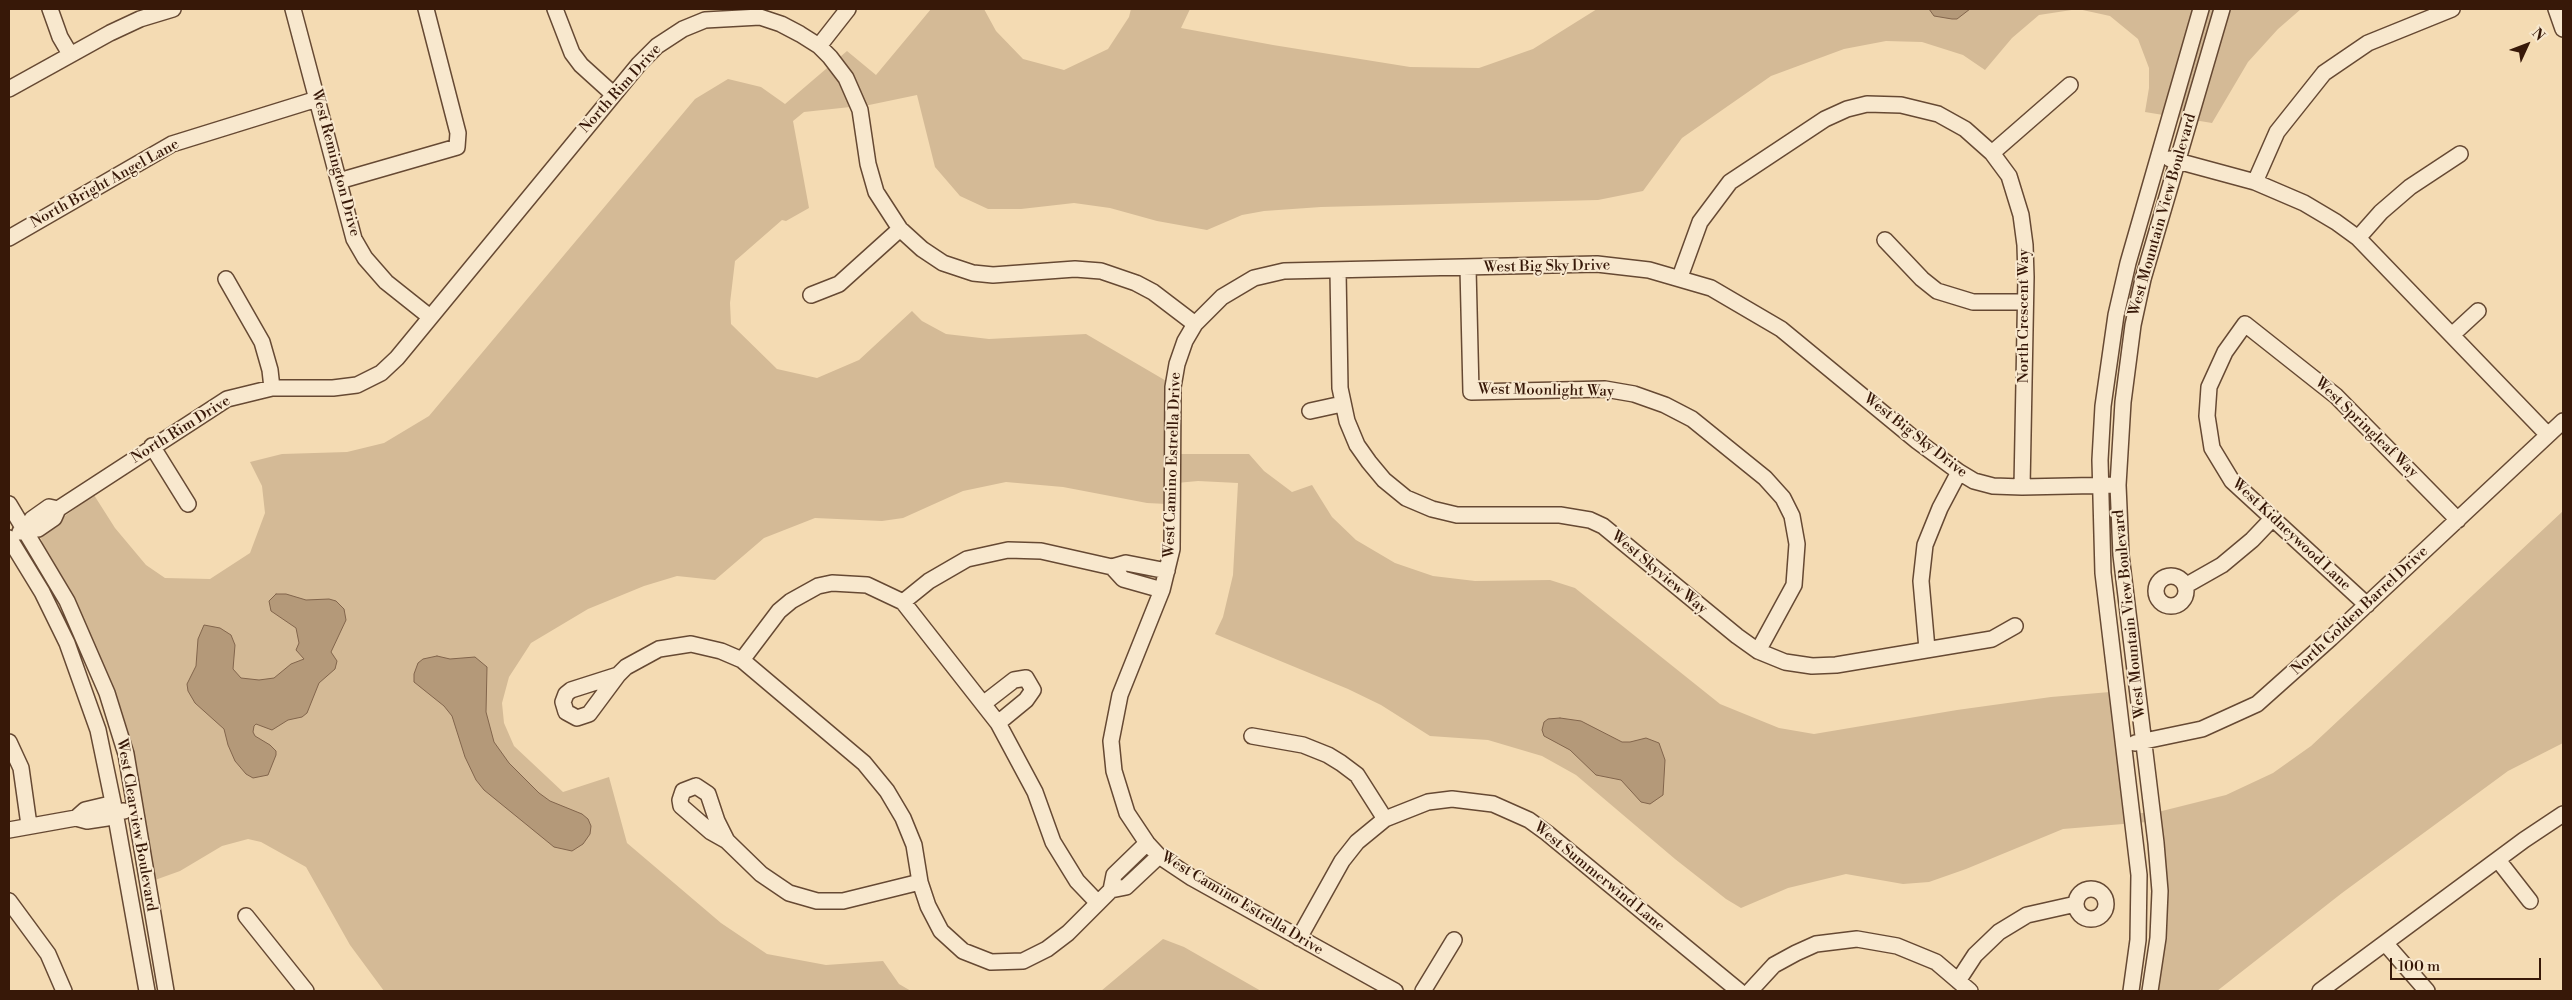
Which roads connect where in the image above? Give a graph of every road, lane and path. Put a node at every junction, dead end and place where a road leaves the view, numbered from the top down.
1 (50, 9) edge
2 (173, 9) edge
3 (293, 9) edge
4 (426, 9) edge
5 (555, 9) edge
6 (848, 9) edge
7 (2201, 9) edge
8 (2222, 9) edge
9 (2452, 9) edge
10 (2556, 9) edge
11 (703, 14) edge
12 (2563, 29) edge
13 (818, 46) junction
14 (70, 54) junction
15 (2070, 85) dead end
16 (9, 89) edge
17 (613, 94) junction
18 (317, 99) junction
19 (1992, 153) junction
20 (2460, 154) dead end
21 (2158, 157) junction
22 (2178, 161) junction
23 (339, 181) junction
24 (2255, 182) junction
25 (900, 230) junction
26 (9, 238) edge
27 (2358, 238) junction
28 (1885, 240) dead end
29 (1468, 268) junction
30 (1338, 271) junction
31 (1680, 278) junction
32 (226, 279) dead end
33 (811, 295) dead end
34 (2024, 302) junction
35 (2478, 311) dead end
36 (430, 317) junction
37 (1196, 324) junction
38 (2245, 324) joint
39 (2452, 335) junction
40 (272, 388) junction
41 (1342, 404) junction
42 (1310, 411) dead end
43 (2563, 421) edge
44 (2548, 435) junction
45 (152, 446) junction
46 (1959, 472) junction
47 (2118, 485) junction
48 (2100, 486) junction
49 (2022, 487) junction
50 (9, 504) edge
51 (188, 504) dead end
52 (2272, 519) junction
53 (2458, 520) junction
54 (25, 529) junction
55 (9, 538) edge
56 (1112, 567) junction
57 (1168, 571) junction
58 (2186, 586) dead end
59 (1162, 590) junction
60 (903, 602) junction
61 (2367, 605) junction
62 (2015, 626) dead end
63 (1927, 649) junction
64 (1758, 651) junction
65 (742, 660) junction
66 (618, 675) dead end
67 (983, 704) junction
68 (998, 723) junction
69 (1252, 736) dead end
70 (2143, 741) junction
71 (9, 742) edge
72 (2124, 744) junction
73 (135, 809) junction
74 (115, 812) junction
75 (2563, 814) edge
76 (1385, 819) junction
77 (29, 825) junction
78 (9, 830) edge
79 (727, 841) dead end
80 (1147, 843) junction
81 (1159, 856) junction
82 (2498, 860) junction
83 (920, 882) junction
84 (1111, 890) junction
85 (9, 901) edge
86 (2530, 901) dead end
87 (1098, 903) junction
88 (2076, 904) dead end
89 (246, 916) dead end
90 (1299, 938) junction
91 (1454, 940) dead end
92 (2385, 943) junction
93 (1958, 981) junction
94 (298, 988) edge
95 (64, 991) edge
96 (146, 991) edge
97 (166, 991) edge
98 (1395, 991) edge
99 (1423, 991) edge
100 (1739, 991) edge
101 (1750, 991) edge
102 (1970, 991) edge
103 (2130, 991) edge
104 (2150, 991) edge
105 (2320, 991) edge
106 (2427, 991) edge

1 - 14 street
2 - 14 street
3 - 18 street, West Remington Drive
4 - 23 street
5 - 17 street
6 - 13 street
7 - 21 street, West Mountain View Boulevard
8 - 22 street, West Mountain View Boulevard
9 - 24 street
10 - 12 street
11 - 13 street, North Rim Drive
11 - 17 street, North Rim Drive
13 - 25 street, North Rim Drive
14 - 16 street
15 - 19 street
17 - 36 street, North Rim Drive
18 - 23 street, West Remington Drive
18 - 26 street, North Bright Angel Lane
19 - 31 street, North Crescent Way
19 - 34 street, North Crescent Way
20 - 27 street
21 - 22 street
21 - 48 street, West Mountain View Boulevard
22 - 24 street
22 - 47 street, West Mountain View Boulevard
23 - 36 street, West Remington Drive
24 - 27 street
25 - 33 street
25 - 37 street, North Rim Drive
27 - 39 street
28 - 34 street
29 - 30 street, West Big Sky Drive
29 - 31 street, West Big Sky Drive
29 - 64 street, West Moonlight Way
30 - 37 street, West Big Sky Drive
30 - 41 street, West Skyview Way
31 - 46 street, West Big Sky Drive
32 - 40 street
34 - 49 street, North Crescent Way
35 - 39 street
36 - 40 street, North Rim Drive
37 - 57 street, West Camino Estrella Drive
38 - 52 street, West Kidneywood Lane
38 - 53 street, West Springleaf Way
39 - 44 street
40 - 45 street, North Rim Drive
41 - 42 street
41 - 64 street, West Skyview Way
43 - 44 street, North Golden Barrel Drive
44 - 53 street, North Golden Barrel Drive
45 - 51 street
45 - 54 street, North Rim Drive
46 - 49 street, West Big Sky Drive
46 - 63 street
47 - 48 street, West Big Sky Drive
47 - 70 street, West Mountain View Boulevard
48 - 49 street, West Big Sky Drive
48 - 72 street, West Mountain View Boulevard
50 - 54 street, West Clearview Boulevard
52 - 58 street
52 - 61 street, West Kidneywood Lane
53 - 61 street, North Golden Barrel Drive
54 - 55 street, North Rim Drive
54 - 73 street, West Clearview Boulevard
55 - 74 street, West Clearview Boulevard
56 - 57 street
56 - 59 street
56 - 60 street
57 - 59 street, West Camino Estrella Drive
59 - 80 street, West Camino Estrella Drive
60 - 65 street
60 - 67 street
61 - 70 street, North Golden Barrel Drive
62 - 63 street, West Skyview Way
63 - 64 street, West Skyview Way
65 - 66 street
65 - 83 street
67 - 68 street
67 - 68 street
68 - 87 street
69 - 76 street
70 - 72 street, North Golden Barrel Drive
70 - 104 street, West Mountain View Boulevard
71 - 77 street
72 - 103 street, West Mountain View Boulevard
73 - 74 street
73 - 97 street, West Clearview Boulevard
74 - 77 street
74 - 96 street, West Clearview Boulevard
75 - 82 street
76 - 90 street, West Summerwind Lane
76 - 100 street, West Summerwind Lane
77 - 78 street
79 - 83 street
80 - 81 street, West Camino Estrella Drive
80 - 84 street
81 - 84 street
81 - 90 street, West Camino Estrella Drive
82 - 86 street
82 - 92 street
83 - 87 street
84 - 87 street
85 - 95 street
88 - 93 street
89 - 94 street
90 - 98 street, West Camino Estrella Drive
91 - 99 street
92 - 105 street
92 - 106 street
93 - 101 street
93 - 102 street

